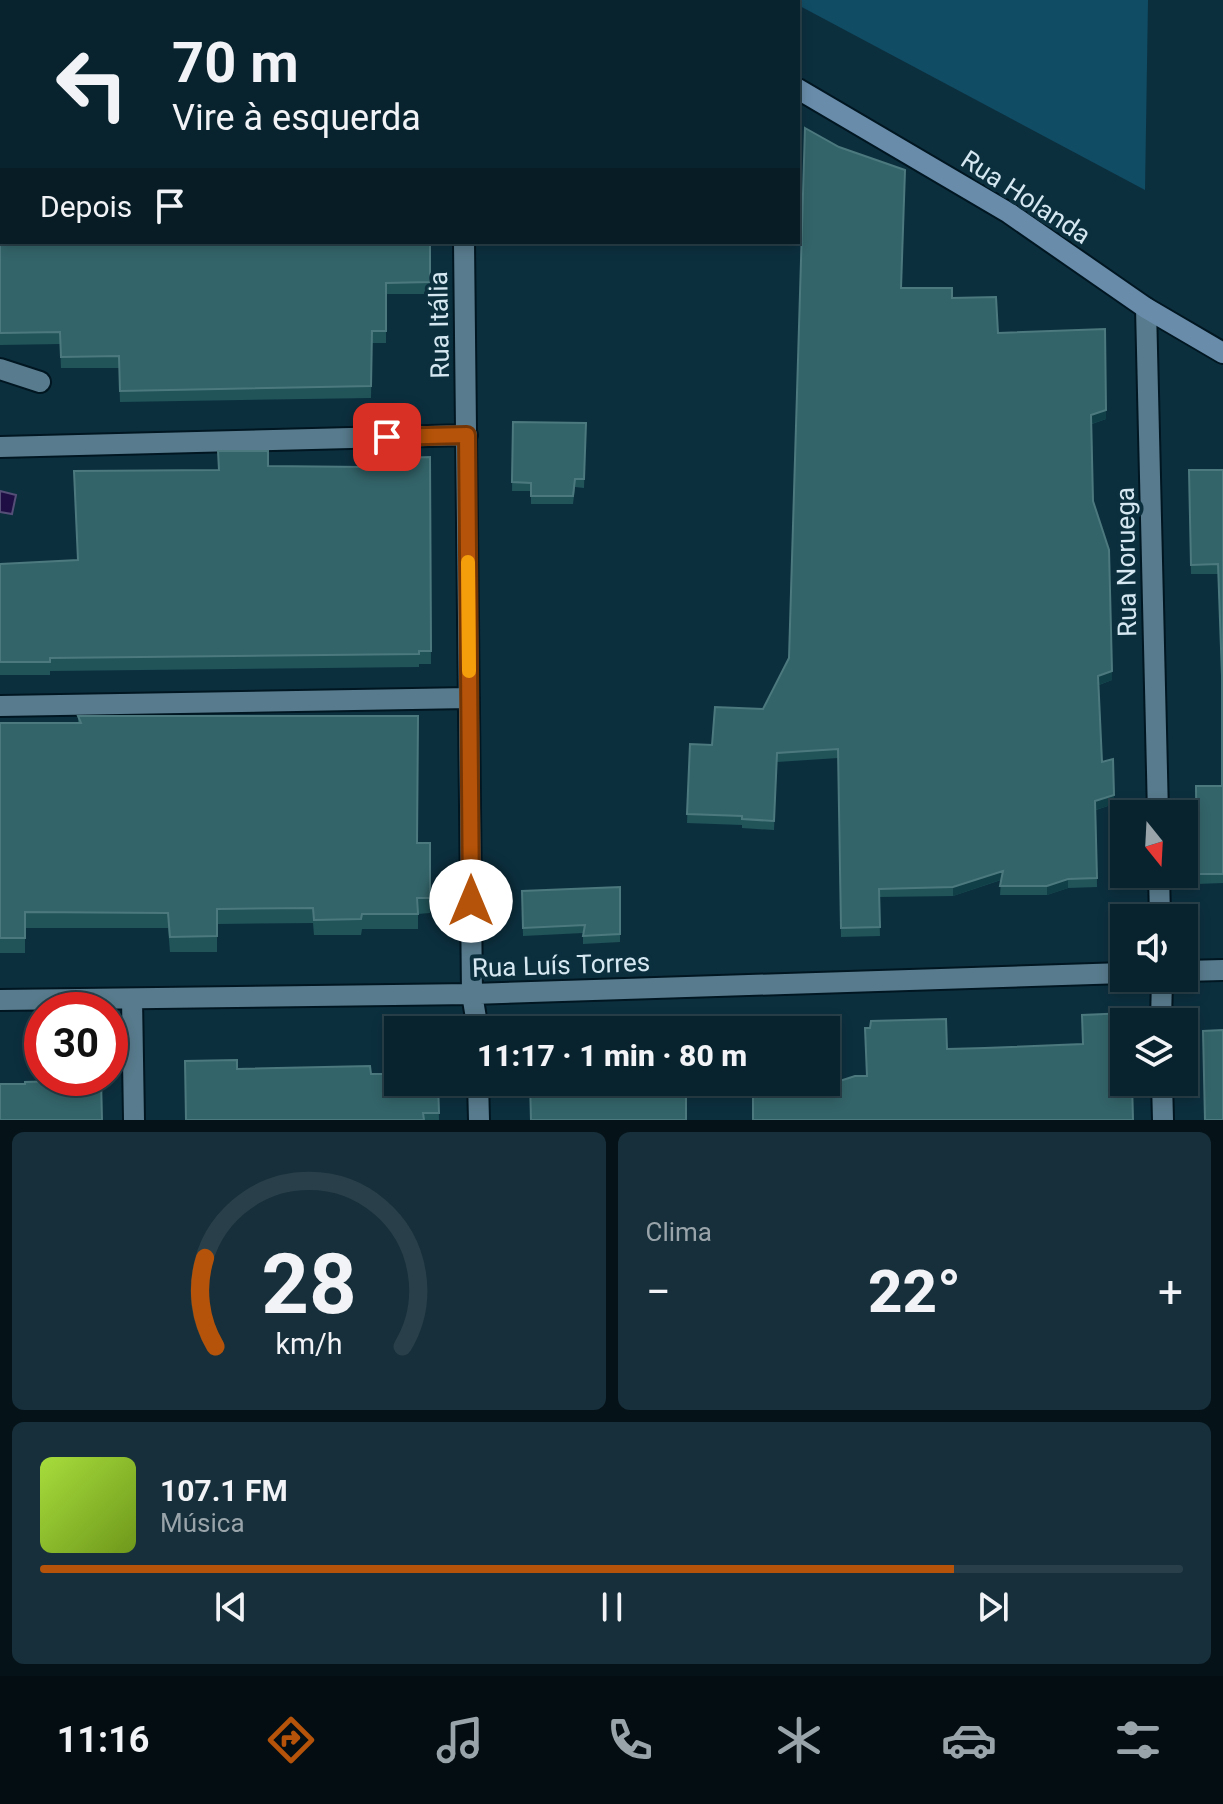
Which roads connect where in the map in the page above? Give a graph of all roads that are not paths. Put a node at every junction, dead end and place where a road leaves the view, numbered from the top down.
1 (800, 90) edge
2 (464, 244) edge
3 (1146, 308) junction
4 (1223, 353) edge
5 (0, 369) edge
6 (40, 382) dead end
7 (467, 435) junction
8 (0, 447) edge
9 (469, 698) junction
10 (0, 706) edge
11 (1158, 800) edge
12 (1223, 970) edge
13 (1198, 971) edge
14 (1110, 973) edge
15 (472, 994) junction
16 (132, 999) junction
17 (0, 1000) edge
18 (476, 1016) edge
19 (478, 1096) edge
20 (1162, 1096) edge
21 (134, 1120) edge
22 (479, 1120) edge
23 (1163, 1120) edge

1 - 3 street, Rua Holanda
2 - 7 street, Rua Itália
3 - 4 street, Rua Holanda
3 - 11 street, Rua Noruega
5 - 6 street
7 - 8 street
7 - 9 street, Rua Itália
9 - 10 street
9 - 15 street, Rua Itália
12 - 13 street
14 - 15 street, Rua Luís Torres
15 - 16 street, Rua Luís Torres
15 - 18 street, Rua Itália
16 - 17 street, Rua Luís Torres
16 - 21 street
19 - 22 street
20 - 23 street

